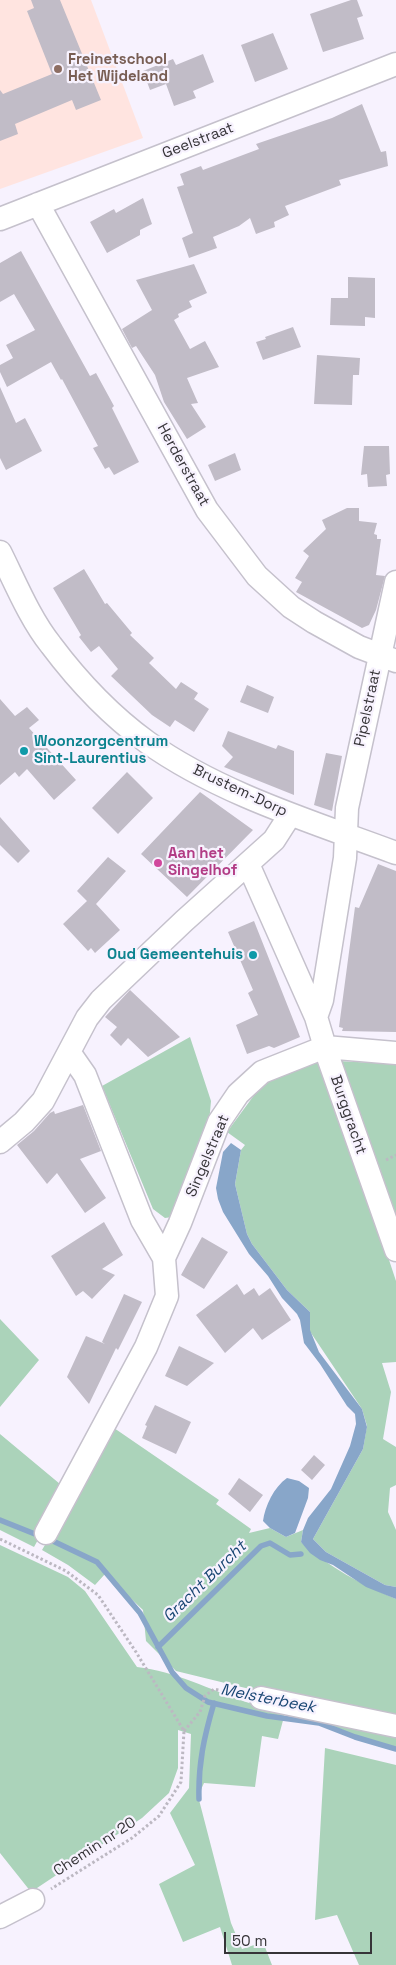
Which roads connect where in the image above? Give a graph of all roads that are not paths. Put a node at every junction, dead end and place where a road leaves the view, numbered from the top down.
1 (396, 64) edge
2 (38, 204) junction
3 (0, 219) edge
4 (0, 552) edge
5 (396, 582) edge
6 (388, 658) edge
7 (290, 815) junction
8 (347, 834) junction
9 (396, 853) edge
10 (248, 864) junction
11 (316, 1017) junction
12 (325, 1047) junction
13 (69, 1052) junction
14 (396, 1053) edge
15 (0, 1142) edge
16 (396, 1250) edge
17 (164, 1258) junction
18 (46, 1533) dead end
19 (261, 1698) road end
20 (396, 1726) edge
21 (33, 1900) road end
22 (0, 1917) edge

1 - 2 street, Geelstraat
2 - 3 street, Geelstraat
2 - 6 street, Herderstraat
4 - 7 street, Brustem-Dorp
5 - 6 street, Pipelstraat
6 - 8 street, Pipelstraat
7 - 8 street, Brustem-Dorp
7 - 10 street
8 - 9 street, Brustem-Dorp
8 - 11 street
10 - 11 street
10 - 13 street
11 - 12 street
12 - 14 street
12 - 16 street, Burggracht
12 - 17 street, Singelstraat
13 - 15 street
13 - 17 street, Singelstraat
17 - 18 street, Singelstraat
19 - 20 street
21 - 22 street

